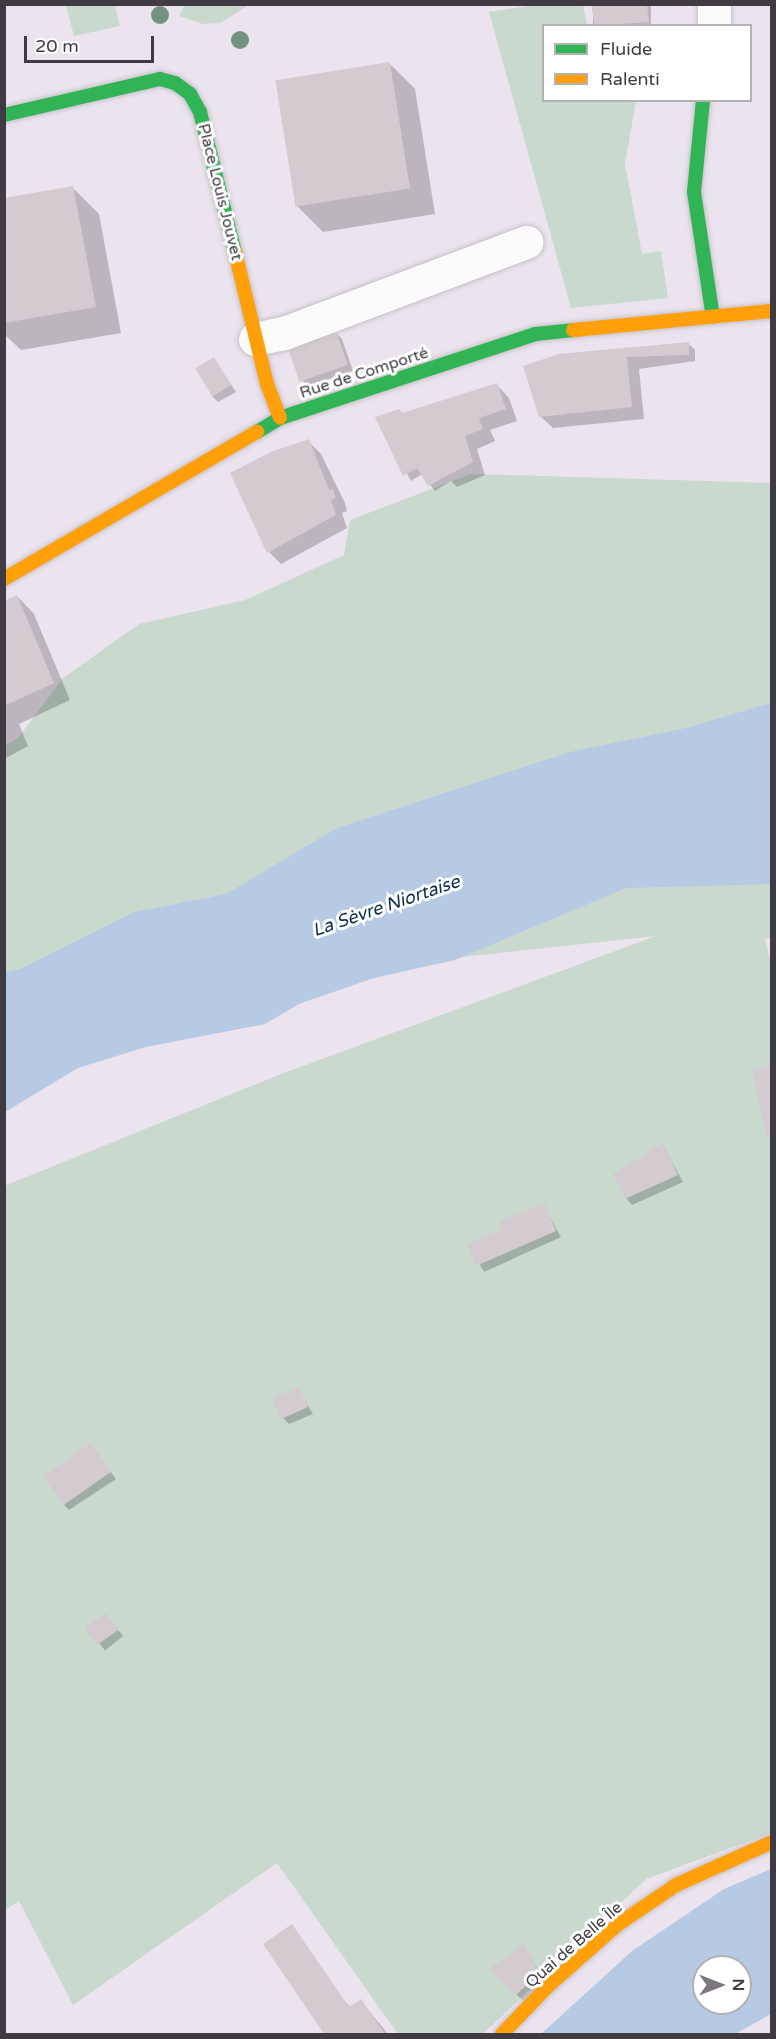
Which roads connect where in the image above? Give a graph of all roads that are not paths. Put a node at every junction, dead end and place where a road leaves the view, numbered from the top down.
1 (714, 4) edge
2 (714, 24) edge
3 (703, 102) edge
4 (4, 115) edge
5 (526, 242) dead end
6 (771, 311) edge
7 (713, 317) junction
8 (255, 339) junction
9 (280, 418) junction
10 (4, 579) edge
11 (771, 1842) edge
12 (502, 2034) edge

1 - 2 street
3 - 7 street
4 - 8 street, Place Louis Jouvet
5 - 8 street
6 - 7 street, Rue de Comporté
7 - 9 street, Rue de Comporté
8 - 9 street, Place Louis Jouvet
9 - 10 street, Rue de Comporté
11 - 12 street, Quai de Belle Île

